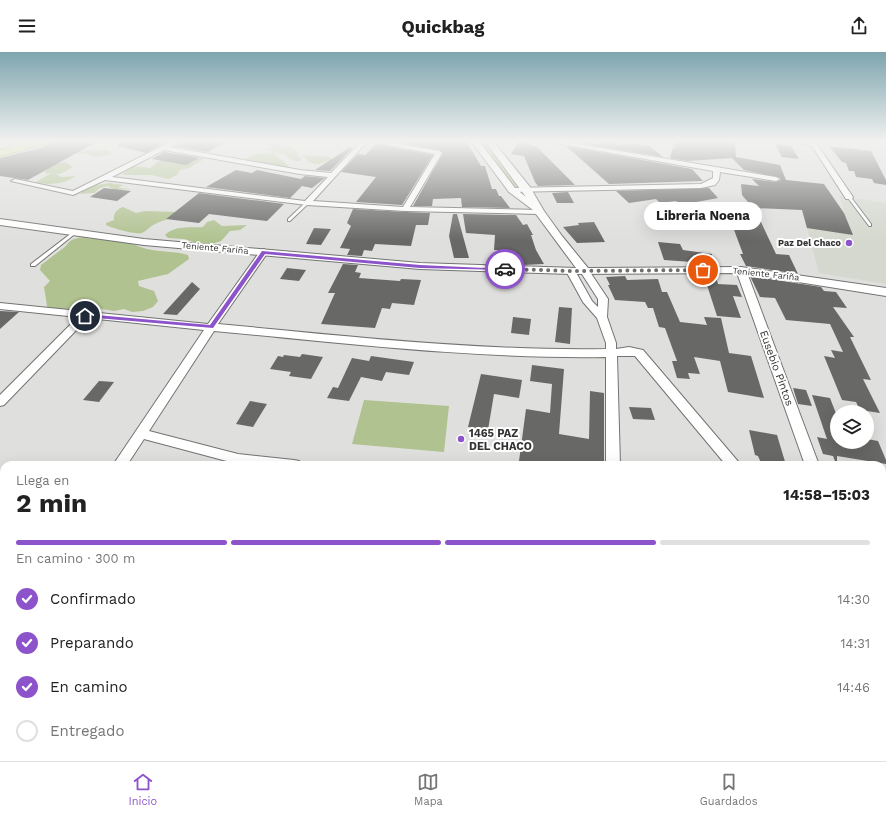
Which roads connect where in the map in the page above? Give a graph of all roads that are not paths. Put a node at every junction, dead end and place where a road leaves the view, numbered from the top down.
1 (111, 174) edge
2 (305, 174) edge
3 (335, 174) edge
4 (427, 174) edge
5 (500, 174) edge
6 (516, 174) edge
7 (717, 174) edge
8 (749, 174) edge
9 (834, 174) edge
10 (103, 178) junction
11 (331, 178) junction
12 (776, 179) dead end
13 (15, 181) dead end
14 (528, 189) junction
15 (512, 190) junction
16 (849, 197) joint
17 (307, 203) junction
18 (406, 209) junction
19 (539, 212) junction
20 (289, 220) dead end
21 (0, 222) edge
22 (870, 224) dead end
23 (74, 233) junction
24 (264, 252) junction
25 (33, 265) dead end
26 (741, 270) junction
27 (571, 271) junction
28 (585, 271) junction
29 (886, 292) edge
30 (0, 306) edge
31 (85, 316) junction
32 (602, 317) junction
33 (211, 327) junction
34 (612, 353) junction
35 (0, 402) edge
36 (142, 434) junction
37 (123, 461) edge
38 (257, 461) edge
39 (613, 461) edge
40 (731, 461) edge
41 (811, 461) edge

1 - 10 street
2 - 11 street
3 - 11 street
4 - 18 street
5 - 15 street
6 - 14 street
7 - 14 street
8 - 12 street
9 - 16 street
10 - 13 street
10 - 17 street
11 - 17 street
14 - 15 street
14 - 19 street
15 - 19 street
16 - 22 lane
17 - 18 street
17 - 20 lane
18 - 19 street
19 - 28 street
21 - 23 street, Teniente Fariña
23 - 24 street, Teniente Fariña
23 - 25 lane
24 - 27 street, Teniente Fariña
24 - 33 street
26 - 28 street, Teniente Fariña
26 - 29 street, Teniente Fariña
26 - 41 street, Eusebio Pintos
27 - 28 street, Teniente Fariña
27 - 32 street
28 - 32 street
30 - 31 street
31 - 33 street
31 - 35 street
32 - 34 street
33 - 34 street
33 - 36 street
34 - 39 street
34 - 40 street
36 - 37 street
36 - 38 street

